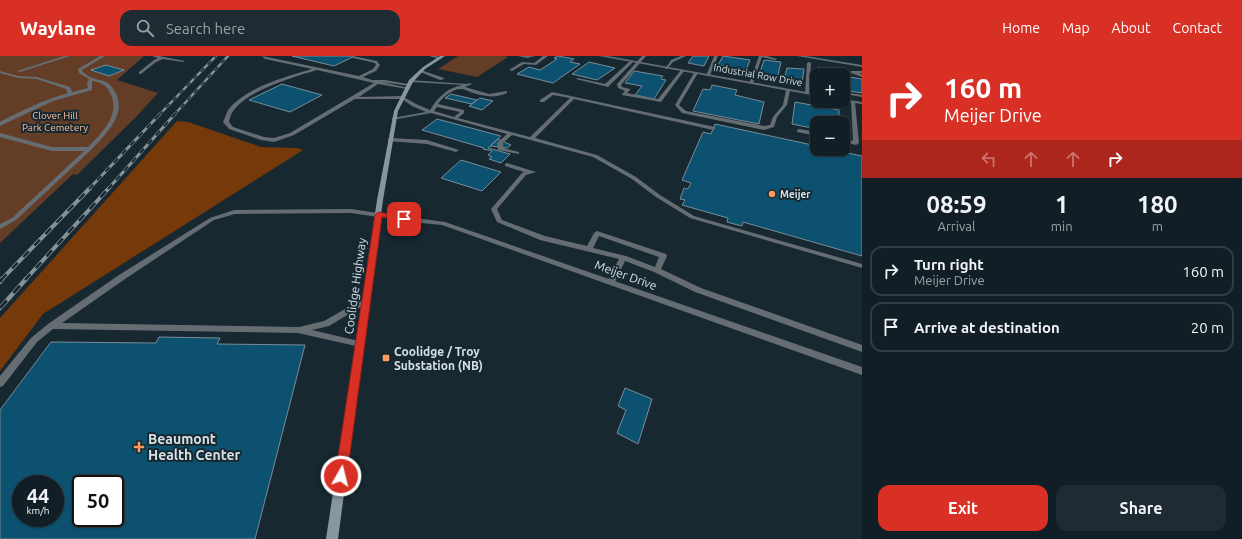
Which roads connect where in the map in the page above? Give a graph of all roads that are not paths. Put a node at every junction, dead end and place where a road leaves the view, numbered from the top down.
1 (68, 56) edge
2 (103, 56) edge
3 (154, 56) edge
4 (264, 56) edge
5 (431, 56) edge
6 (520, 56) edge
7 (534, 56) edge
8 (546, 56) edge
9 (601, 56) edge
10 (644, 56) edge
11 (684, 56) edge
12 (716, 56) edge
13 (799, 56) edge
14 (354, 57) dead end
15 (441, 57) edge
16 (162, 58) junction
17 (774, 59) dead end
18 (183, 61) dead end
19 (631, 62) junction
20 (638, 63) junction
21 (809, 63) dead end
22 (862, 66) edge
23 (666, 68) junction
24 (316, 69) junction
25 (511, 70) dead end
26 (19, 71) dead end
27 (421, 71) junction
28 (682, 71) junction
29 (0, 72) edge
30 (862, 72) edge
31 (140, 73) dead end
32 (696, 73) junction
33 (708, 75) junction
34 (862, 76) edge
35 (361, 77) junction
36 (91, 79) junction
37 (578, 79) dead end
38 (375, 82) junction
39 (751, 83) junction
40 (408, 84) junction
41 (470, 84) junction
42 (460, 88) junction
43 (788, 90) junction
44 (505, 92) dead end
45 (70, 93) junction
46 (807, 93) junction
47 (810, 94) edge
48 (850, 94) edge
49 (862, 96) edge
50 (573, 97) junction
51 (354, 98) junction
52 (402, 98) junction
53 (542, 101) dead end
54 (850, 101) edge
55 (854, 102) junction
56 (862, 103) edge
57 (436, 105) junction
58 (431, 112) junction
59 (455, 118) junction
60 (394, 119) junction
61 (0, 124) edge
62 (713, 128) dead end
63 (800, 131) dead end
64 (512, 133) junction
65 (810, 133) edge
66 (0, 135) edge
67 (532, 138) junction
68 (390, 140) junction
69 (859, 143) edge
70 (89, 149) junction
71 (456, 150) dead end
72 (517, 154) dead end
73 (506, 165) dead end
74 (378, 215) junction
75 (0, 227) edge
76 (589, 249) junction
77 (623, 258) junction
78 (862, 266) edge
79 (657, 270) junction
80 (611, 282) junction
81 (366, 300) junction
82 (51, 326) junction
83 (298, 330) junction
84 (360, 344) junction
85 (862, 349) edge
86 (862, 371) edge
87 (0, 383) edge
88 (332, 539) edge

1 - 26 street
2 - 36 street
3 - 16 street
4 - 24 street
5 - 15 street
6 - 7 street
8 - 25 street
9 - 19 street, Industrial Row Drive
10 - 20 street
11 - 23 street
12 - 33 street
13 - 22 street
14 - 35 street
15 - 27 main road, Coolidge Highway
16 - 18 street
16 - 31 street
17 - 39 street
19 - 20 street, Industrial Row Drive
19 - 37 street
20 - 23 street, Industrial Row Drive
20 - 28 street
21 - 46 street
23 - 28 street, Industrial Row Drive
24 - 35 street
24 - 51 street
27 - 40 main road, Coolidge Highway
27 - 41 street
28 - 32 street, Industrial Row Drive
29 - 45 street
30 - 34 street
32 - 33 street, Industrial Row Drive
32 - 43 street
33 - 39 street, Industrial Row Drive
35 - 38 street
36 - 45 street
36 - 70 street
38 - 40 street
38 - 51 street
39 - 43 street, Industrial Row Drive
40 - 41 street
40 - 52 main road, Coolidge Highway
41 - 42 street
42 - 44 street
42 - 57 street
43 - 46 street, Industrial Row Drive
45 - 61 street
46 - 47 street, Industrial Row Drive
48 - 49 street
50 - 53 street
50 - 62 street
50 - 67 street
51 - 52 street
52 - 58 street
52 - 60 main road, Coolidge Highway
54 - 55 street
55 - 56 street
55 - 69 street
57 - 58 street
57 - 59 street
58 - 59 street
58 - 60 street
59 - 64 street
60 - 68 main road, Coolidge Highway
63 - 65 street
64 - 67 street
64 - 72 street
66 - 70 street
67 - 78 street
68 - 71 street
68 - 74 main road, Coolidge Highway
70 - 75 street
73 - 76 street
74 - 80 street, Meijer Drive
74 - 81 main road, Coolidge Highway
74 - 82 street, Meijer Drive
76 - 77 street
76 - 79 street
77 - 79 street
77 - 80 street
79 - 85 street
80 - 86 street, Meijer Drive
81 - 83 street
81 - 84 main road, Coolidge Highway
82 - 83 street
82 - 87 street, Meijer Drive
83 - 84 street
84 - 88 main road, Coolidge Highway

